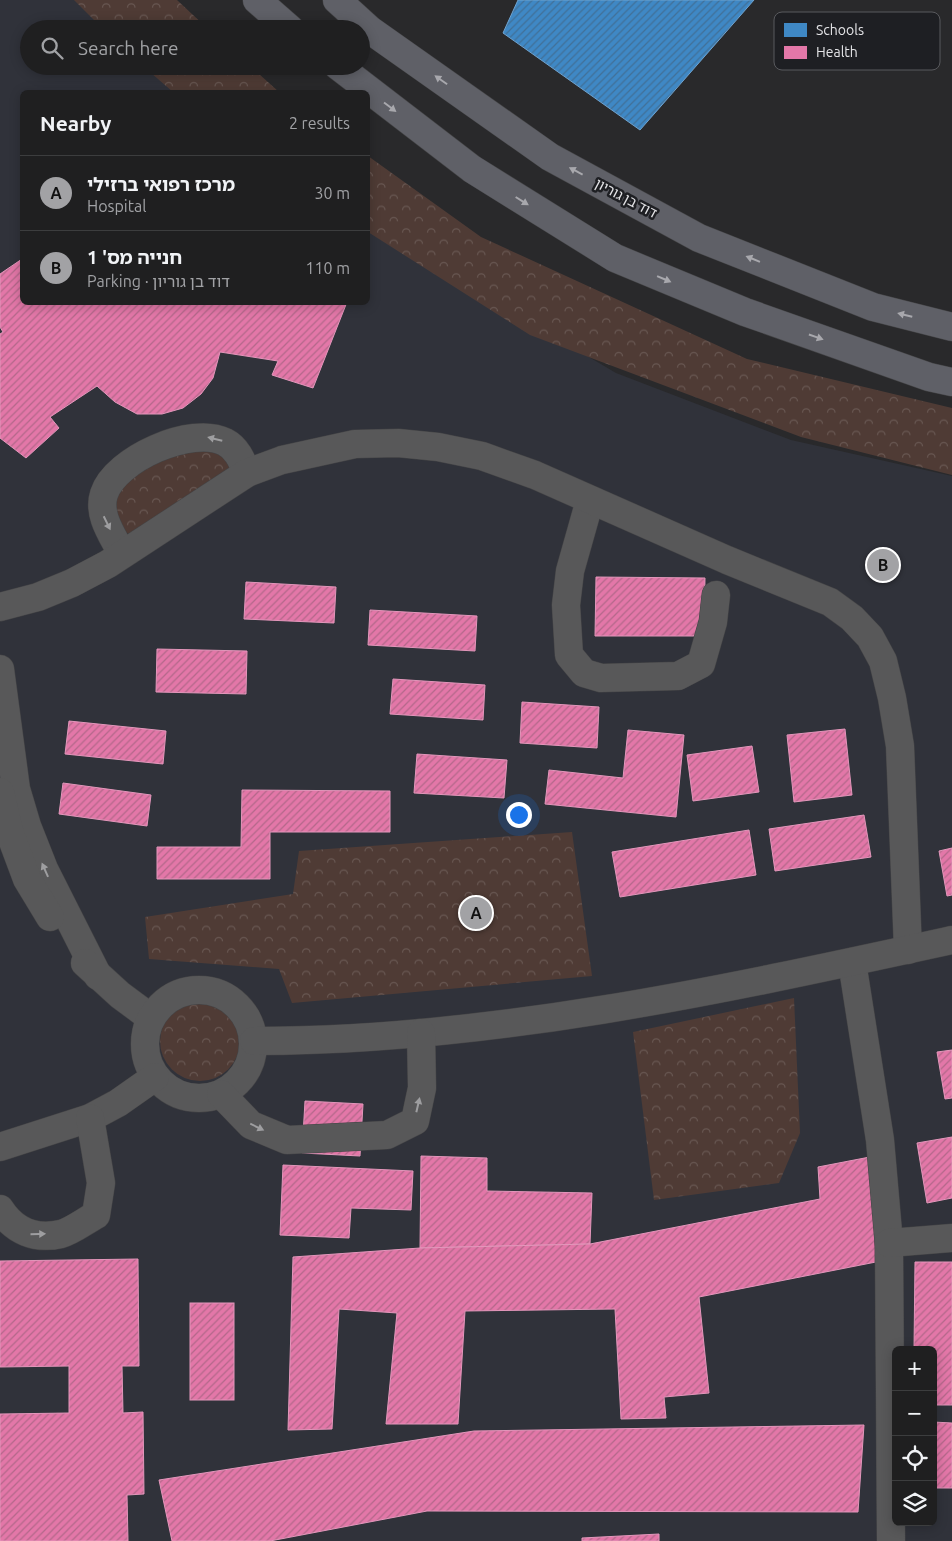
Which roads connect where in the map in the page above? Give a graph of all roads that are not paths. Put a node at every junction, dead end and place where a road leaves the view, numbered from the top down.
1 (257, 0) edge
2 (337, 0) edge
3 (280, 20) edge
4 (359, 20) edge
5 (370, 30) edge
6 (350, 75) edge
7 (369, 90) edge
8 (370, 91) edge
9 (952, 328) edge
10 (952, 382) edge
11 (247, 473) junction
12 (590, 500) junction
13 (122, 554) junction
14 (716, 595) dead end
15 (0, 607) edge
16 (0, 669) edge
17 (0, 792) edge
18 (952, 940) edge
19 (908, 950) junction
20 (852, 962) junction
21 (98, 976) junction
22 (151, 1018) junction
23 (421, 1033) junction
24 (254, 1041) junction
25 (155, 1077) junction
26 (221, 1094) junction
27 (90, 1118) junction
28 (0, 1147) edge
29 (0, 1209) edge
30 (952, 1238) edge
31 (889, 1243) junction
32 (891, 1541) edge

1 - 3 main road
4 -> 2 main road, דוד בן גוריון
9 -> 5 main road, דוד בן גוריון
6 -> 7 main road
8 -> 10 main road
11 - 12 street
11 - 13 street
11 -> 13 street
12 - 14 street
12 - 19 street
13 - 15 street
21 -> 16 street
17 - 21 street
18 - 19 street
19 - 20 street
20 - 23 street
20 - 31 street
21 - 22 street
22 - 24 street
22 - 25 street
23 - 24 street
26 -> 23 street
24 - 26 street
25 - 26 street
25 - 27 street
27 - 28 street
29 -> 27 street
30 - 31 street
31 - 32 street

